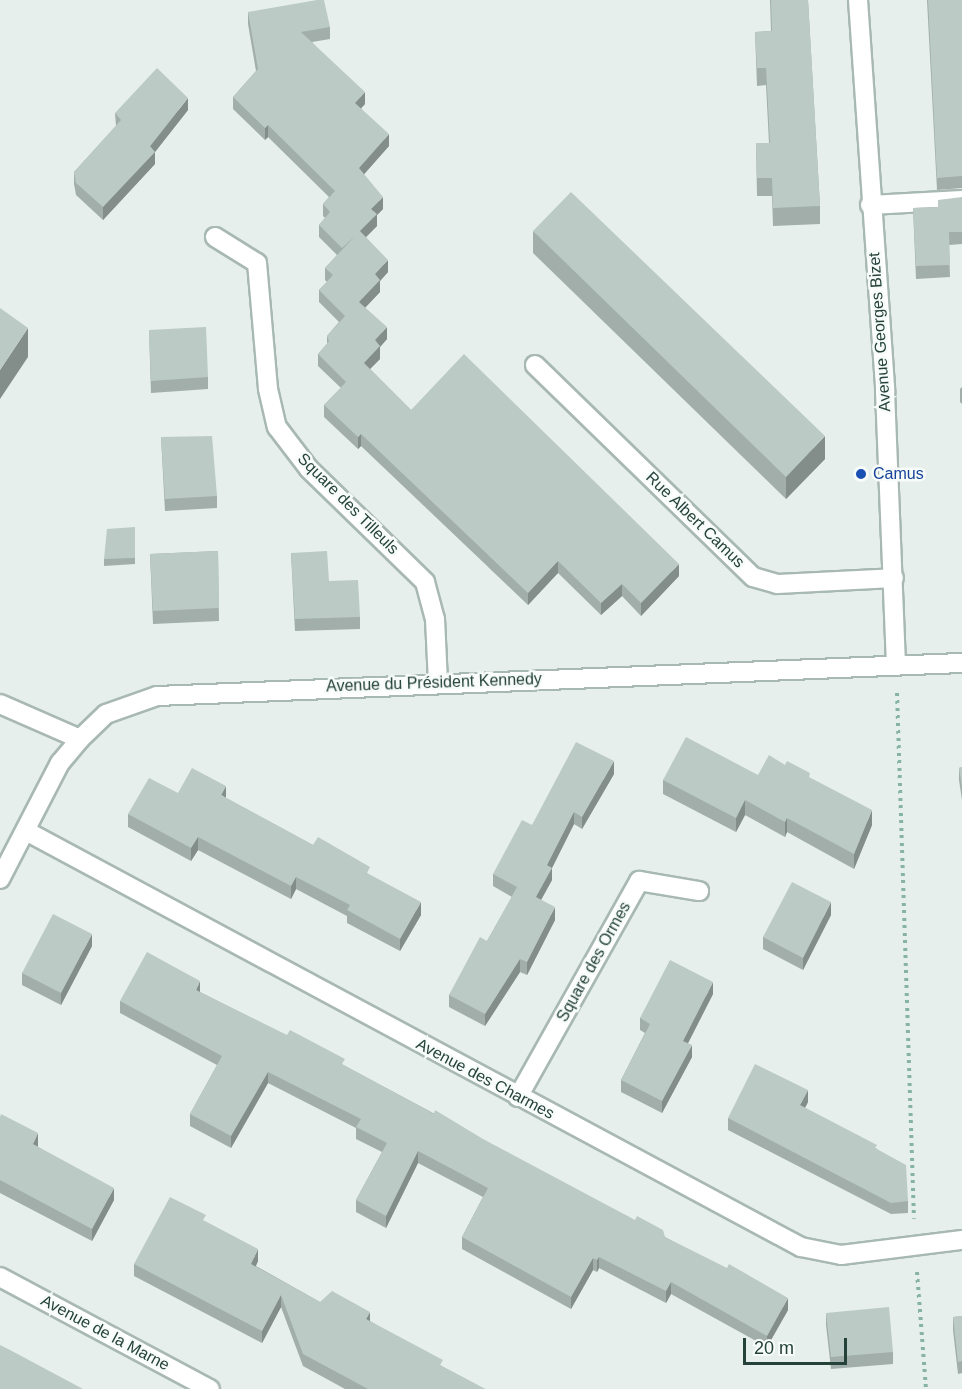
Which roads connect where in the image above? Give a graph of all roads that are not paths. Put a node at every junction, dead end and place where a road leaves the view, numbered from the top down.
1 (858, 0) edge
2 (962, 200) edge
3 (870, 205) junction
4 (215, 237) dead end
5 (535, 365) dead end
6 (894, 578) junction
7 (962, 663) edge
8 (896, 665) junction
9 (438, 682) junction
10 (0, 704) edge
11 (80, 739) junction
12 (27, 831) junction
13 (0, 879) edge
14 (699, 891) dead end
15 (518, 1097) junction
16 (962, 1240) edge
17 (0, 1277) edge
18 (210, 1389) edge

1 - 3 street, Avenue Georges Bizet
2 - 3 street
3 - 6 street, Avenue Georges Bizet
4 - 9 street, Square des Tilleuls
5 - 6 street, Rue Albert Camus
6 - 8 street, Avenue Georges Bizet
7 - 8 street, Avenue du Président Kennedy
8 - 9 street, Avenue du Président Kennedy
9 - 11 street, Avenue du Président Kennedy
10 - 11 street
11 - 12 street, Avenue du Président Kennedy
12 - 13 street, Avenue du Président Kennedy
12 - 15 street, Avenue des Charmes
14 - 15 street, Square des Ormes
15 - 16 street, Avenue des Charmes
17 - 18 street, Avenue de la Marne

